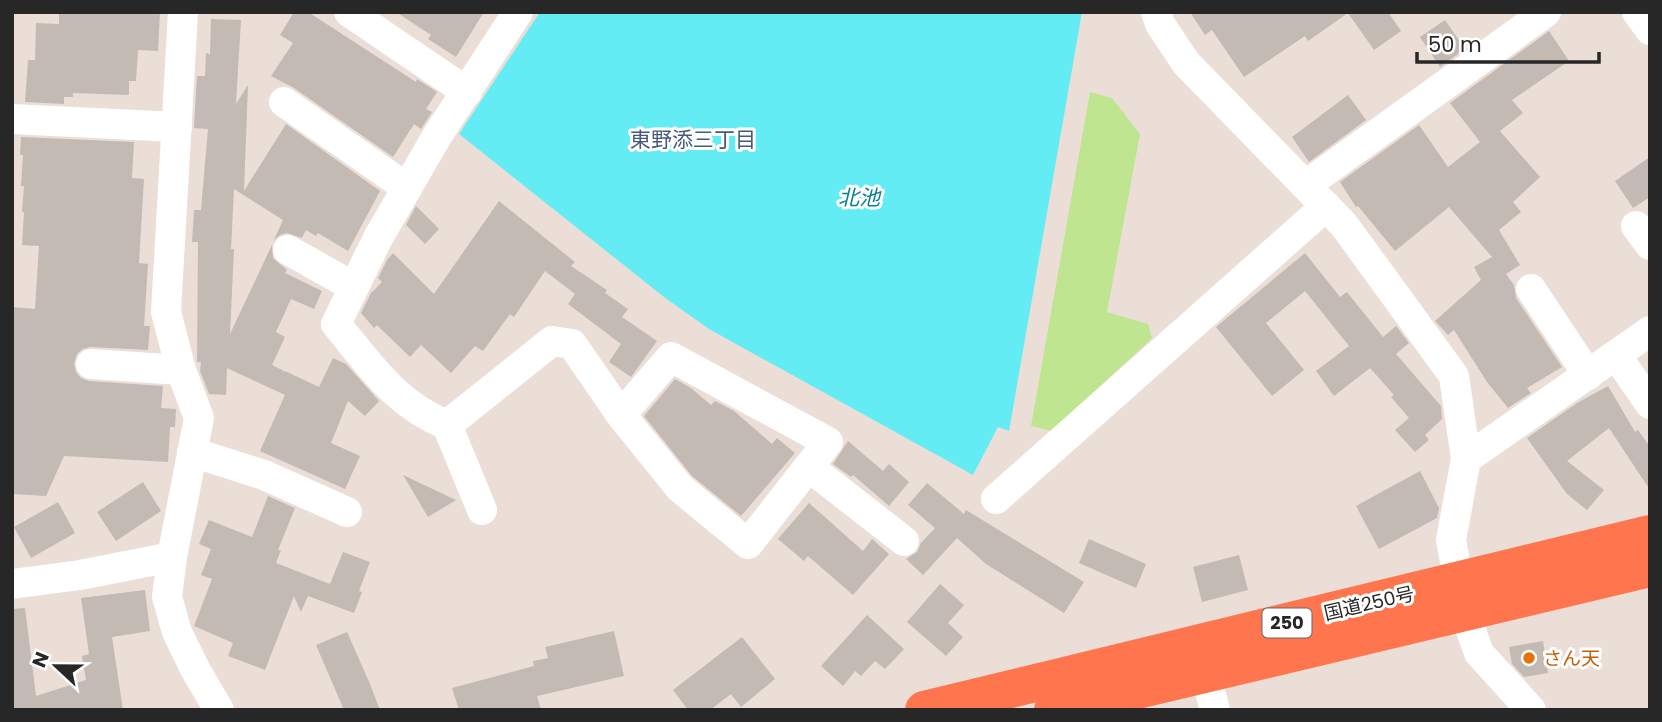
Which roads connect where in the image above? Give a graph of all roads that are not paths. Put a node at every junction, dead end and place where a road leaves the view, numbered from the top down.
1 (183, 12) edge
2 (518, 12) edge
3 (1546, 12) edge
4 (1637, 12) edge
5 (360, 15) edge
6 (1165, 16) edge
7 (1650, 30) edge
8 (467, 92) junction
9 (284, 102) dead end
10 (12, 119) edge
11 (177, 127) junction
12 (407, 188) junction
13 (1316, 196) junction
14 (288, 250) dead end
15 (354, 287) junction
16 (1531, 289) dead end
17 (1650, 331) edge
18 (1616, 355) junction
19 (91, 364) dead end
20 (181, 370) junction
21 (1588, 375) junction
22 (1650, 404) edge
23 (621, 415) junction
24 (447, 425) junction
25 (192, 452) junction
26 (1466, 459) junction
27 (809, 467) junction
28 (996, 499) dead end
29 (482, 510) dead end
30 (347, 512) dead end
31 (1650, 534) edge
32 (904, 541) dead end
33 (172, 557) junction
34 (1650, 568) edge
35 (12, 584) edge
36 (1462, 596) junction
37 (1205, 673) junction
38 (219, 710) edge
39 (924, 710) edge
40 (1053, 710) edge
41 (1215, 710) edge
42 (1531, 710) edge

1 - 11 street
2 - 8 street
3 - 13 street
4 - 7 street
5 - 8 street
6 - 13 street
8 - 12 street
9 - 12 street
10 - 11 street
11 - 20 street
12 - 15 street
13 - 26 street
13 - 28 street
14 - 15 street
15 - 24 street
16 - 21 street
17 - 18 street
18 - 21 street
18 - 22 street
19 - 20 street
20 - 25 street
21 - 26 street
23 - 24 street
23 - 27 street
23 - 27 street
24 - 29 street
25 - 30 street
25 - 33 street
26 - 36 street
27 - 32 street
31 - 36 highway, 国道250号 / 250
33 - 35 street
33 - 38 street
34 - 36 highway, 国道250号 / 250
36 - 37 highway, 国道250号 / 250
36 - 39 highway, 国道250号 / 250
36 - 42 street
37 - 40 highway, 国道250号 / 250
37 - 41 street

